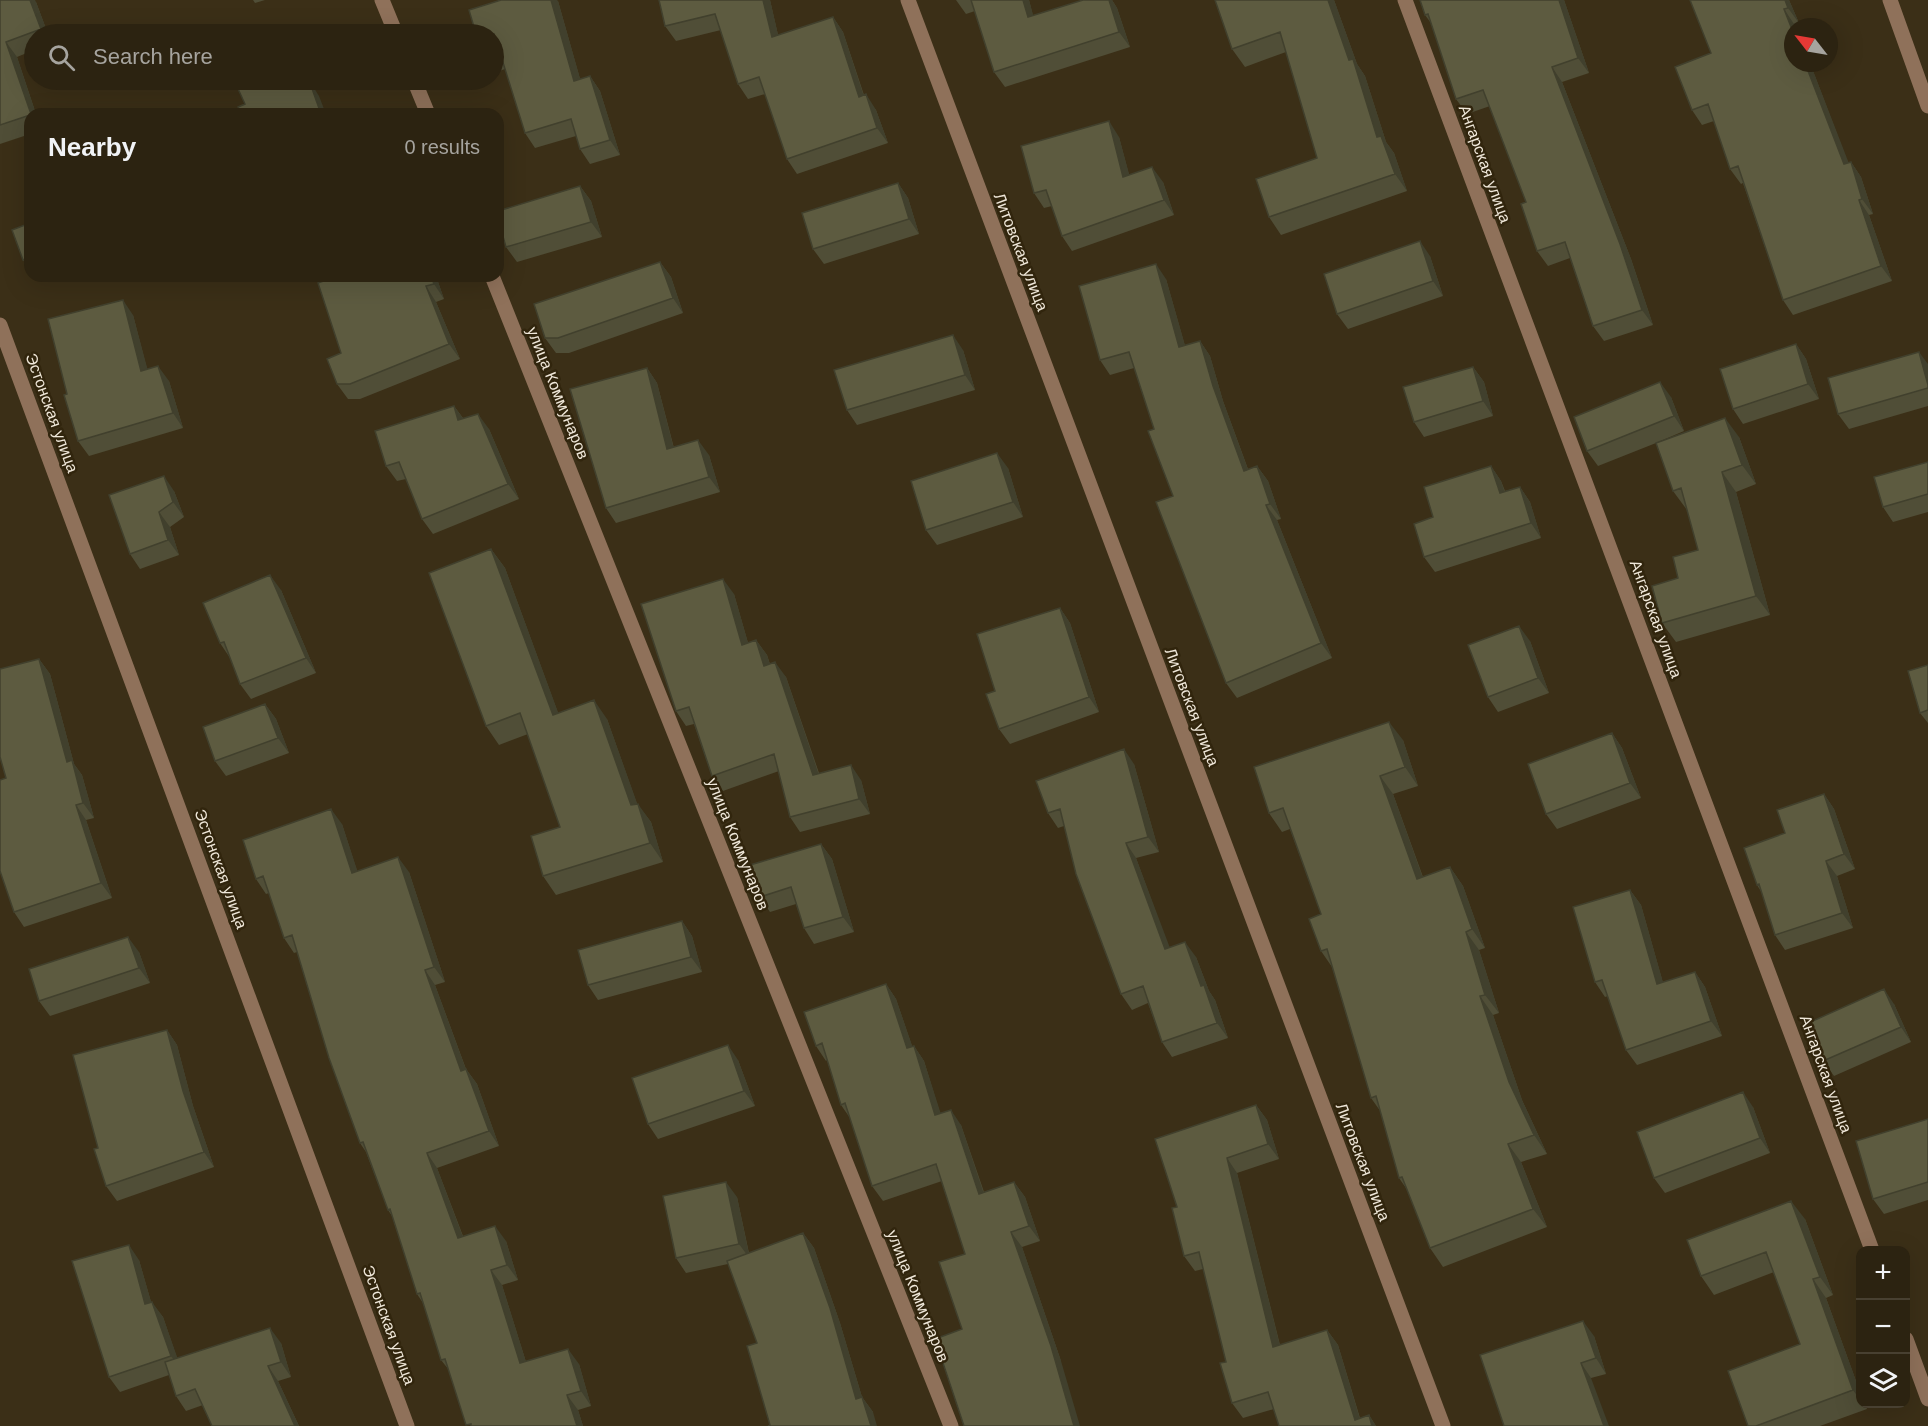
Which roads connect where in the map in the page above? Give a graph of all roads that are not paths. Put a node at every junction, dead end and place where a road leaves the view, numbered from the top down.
1 (382, 0) edge
2 (908, 0) edge
3 (1405, 0) edge
4 (1890, 0) edge
5 (392, 24) edge
6 (418, 90) edge
7 (1928, 106) edge
8 (426, 108) edge
9 (494, 282) edge
10 (0, 325) edge
11 (1870, 1246) edge
12 (1910, 1352) edge
13 (1928, 1399) edge
14 (407, 1426) edge
15 (951, 1426) edge
16 (1443, 1426) edge

1 - 5 street
2 - 16 street, Литовская улица
3 - 11 street, Ангарская улица
4 - 7 street
6 - 8 street
9 - 15 street, улица Коммунаров
10 - 14 street, Эстонская улица
12 - 13 street

